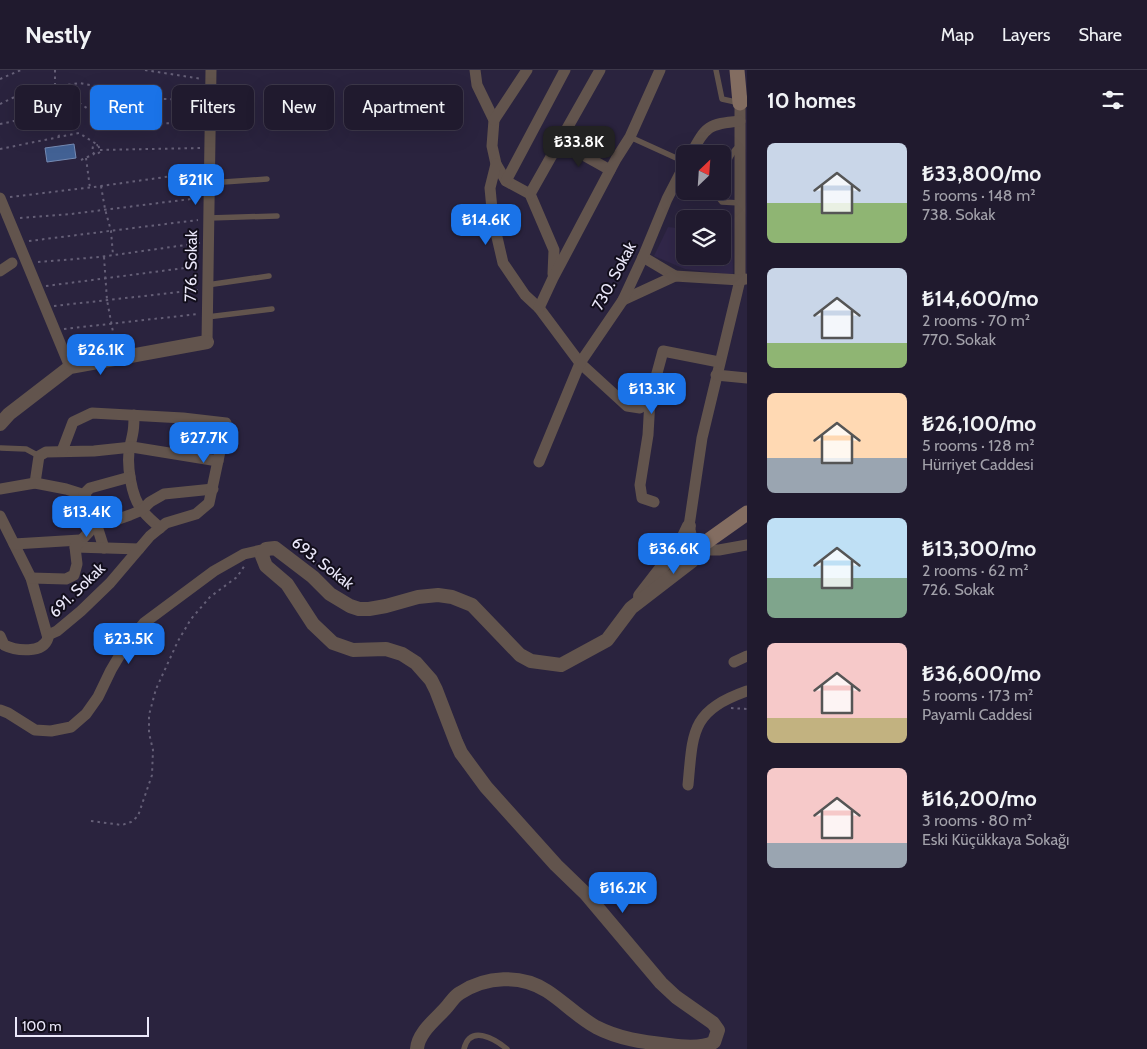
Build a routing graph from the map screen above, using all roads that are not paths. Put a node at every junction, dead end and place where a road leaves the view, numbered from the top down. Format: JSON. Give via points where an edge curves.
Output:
{"nodes":[{"id":1,"x":475,"y":70,"type":"edge"},
{"id":2,"x":527,"y":70,"type":"edge"},
{"id":3,"x":565,"y":70,"type":"edge"},
{"id":4,"x":600,"y":70,"type":"edge"},
{"id":5,"x":660,"y":70,"type":"edge"},
{"id":6,"x":716,"y":70,"type":"edge"},
{"id":7,"x":737,"y":70,"type":"edge"},
{"id":8,"x":211,"y":75,"type":"edge"},
{"id":9,"x":743,"y":102,"type":"edge"},
{"id":10,"x":494,"y":120,"type":"junction"},
{"id":11,"x":740,"y":121,"type":"junction"},
{"id":12,"x":630,"y":137,"type":"junction"},
{"id":13,"x":560,"y":142,"type":"junction"},
{"id":14,"x":695,"y":145,"type":"edge"},
{"id":15,"x":740,"y":145,"type":"junction"},
{"id":16,"x":731,"y":154,"type":"edge"},
{"id":17,"x":676,"y":159,"type":"edge"},
{"id":18,"x":496,"y":164,"type":"junction"},
{"id":19,"x":610,"y":170,"type":"junction"},
{"id":20,"x":267,"y":180,"type":"dead end"},
{"id":21,"x":506,"y":181,"type":"junction"},
{"id":22,"x":676,"y":182,"type":"edge"},
{"id":23,"x":209,"y":183,"type":"junction"},
{"id":24,"x":530,"y":194,"type":"junction"},
{"id":25,"x":0,"y":198,"type":"edge"},
{"id":26,"x":720,"y":200,"type":"edge"},
{"id":27,"x":740,"y":203,"type":"junction"},
{"id":28,"x":277,"y":216,"type":"dead end"},
{"id":29,"x":208,"y":218,"type":"junction"},
{"id":30,"x":643,"y":257,"type":"junction"},
{"id":31,"x":12,"y":263,"type":"dead end"},
{"id":32,"x":0,"y":271,"type":"edge"},
{"id":33,"x":269,"y":276,"type":"dead end"},
{"id":34,"x":675,"y":276,"type":"junction"},
{"id":35,"x":553,"y":278,"type":"junction"},
{"id":36,"x":744,"y":280,"type":"edge"},
{"id":37,"x":207,"y":287,"type":"junction"},
{"id":38,"x":623,"y":300,"type":"junction"},
{"id":39,"x":538,"y":308,"type":"junction"},
{"id":40,"x":272,"y":309,"type":"dead end"},
{"id":41,"x":207,"y":315,"type":"junction"},
{"id":42,"x":206,"y":342,"type":"joint"},
{"id":43,"x":719,"y":362,"type":"junction"},
{"id":44,"x":580,"y":363,"type":"junction"},
{"id":45,"x":70,"y":368,"type":"junction"},
{"id":46,"x":716,"y":375,"type":"junction"},
{"id":47,"x":747,"y":378,"type":"edge"},
{"id":48,"x":650,"y":399,"type":"junction"},
{"id":49,"x":134,"y":415,"type":"junction"},
{"id":50,"x":0,"y":424,"type":"edge"},
{"id":51,"x":129,"y":447,"type":"junction"},
{"id":52,"x":1,"y":448,"type":"edge"},
{"id":53,"x":62,"y":451,"type":"junction"},
{"id":54,"x":39,"y":456,"type":"junction"},
{"id":55,"x":218,"y":461,"type":"junction"},
{"id":56,"x":539,"y":462,"type":"dead end"},
{"id":57,"x":130,"y":477,"type":"junction"},
{"id":58,"x":35,"y":483,"type":"junction"},
{"id":59,"x":0,"y":488,"type":"edge"},
{"id":60,"x":213,"y":489,"type":"junction"},
{"id":61,"x":85,"y":496,"type":"junction"},
{"id":62,"x":654,"y":502,"type":"dead end"},
{"id":63,"x":142,"y":510,"type":"junction"},
{"id":64,"x":747,"y":513,"type":"edge"},
{"id":65,"x":0,"y":516,"type":"edge"},
{"id":66,"x":95,"y":520,"type":"junction"},
{"id":67,"x":689,"y":526,"type":"junction"},
{"id":68,"x":160,"y":528,"type":"junction"},
{"id":69,"x":14,"y":544,"type":"junction"},
{"id":70,"x":78,"y":544,"type":"junction"},
{"id":71,"x":747,"y":545,"type":"edge"},
{"id":72,"x":104,"y":548,"type":"junction"},
{"id":73,"x":139,"y":549,"type":"junction"},
{"id":74,"x":266,"y":549,"type":"junction"},
{"id":75,"x":695,"y":550,"type":"junction"},
{"id":76,"x":31,"y":578,"type":"junction"},
{"id":77,"x":631,"y":608,"type":"junction"},
{"id":78,"x":48,"y":635,"type":"junction"},
{"id":79,"x":1,"y":642,"type":"edge"},
{"id":80,"x":747,"y":656,"type":"edge"},
{"id":81,"x":734,"y":662,"type":"dead end"},
{"id":82,"x":747,"y":691,"type":"edge"},
{"id":83,"x":0,"y":710,"type":"edge"},
{"id":84,"x":688,"y":785,"type":"dead end"},
{"id":85,"x":417,"y":1049,"type":"edge"},
{"id":86,"x":464,"y":1049,"type":"edge"},
{"id":87,"x":507,"y":1049,"type":"edge"}],
"edges":[{"from":1,"to":10,"type":"street","via":[[477,85]]},
{"from":2,"to":10,"type":"street"},
{"from":3,"to":21,"type":"street"},
{"from":4,"to":13,"type":"street"},
{"from":5,"to":12,"type":"street"},
{"from":6,"to":9,"type":"lane","via":[[722,99]]},
{"from":7,"to":9,"type":"main road"},
{"from":8,"to":23,"type":"street","name":"776. Sokak"},
{"from":9,"to":11,"type":"street"},
{"from":10,"to":18,"type":"street","via":[[492,146]]},
{"from":11,"to":14,"type":"street","via":[[708,128]]},
{"from":11,"to":15,"type":"street"},
{"from":12,"to":17,"type":"lane"},
{"from":12,"to":19,"type":"street"},
{"from":13,"to":19,"type":"street"},
{"from":13,"to":24,"type":"street"},
{"from":15,"to":16,"type":"lane"},
{"from":15,"to":27,"type":"street"},
{"from":18,"to":21,"type":"street"},
{"from":18,"to":39,"type":"street","via":[[490,188],[493,220],[503,263]]},
{"from":19,"to":35,"type":"street"},
{"from":20,"to":23,"type":"lane"},
{"from":21,"to":24,"type":"street"},
{"from":22,"to":30,"type":"street","name":"730. Sokak"},
{"from":23,"to":29,"type":"street","name":"776. Sokak"},
{"from":24,"to":35,"type":"street","via":[[554,250]]},
{"from":25,"to":45,"type":"street"},
{"from":26,"to":27,"type":"lane"},
{"from":27,"to":36,"type":"street"},
{"from":28,"to":29,"type":"lane"},
{"from":29,"to":37,"type":"street","name":"776. Sokak"},
{"from":30,"to":34,"type":"street"},
{"from":30,"to":38,"type":"street","name":"730. Sokak"},
{"from":31,"to":32,"type":"street"},
{"from":33,"to":37,"type":"lane"},
{"from":34,"to":36,"type":"street"},
{"from":34,"to":38,"type":"street"},
{"from":35,"to":39,"type":"street"},
{"from":36,"to":43,"type":"street"},
{"from":37,"to":41,"type":"street","name":"776. Sokak"},
{"from":38,"to":44,"type":"street","name":"730. Sokak"},
{"from":39,"to":44,"type":"street"},
{"from":40,"to":41,"type":"lane"},
{"from":41,"to":42,"type":"street","name":"776. Sokak"},
{"from":42,"to":45,"type":"street"},
{"from":43,"to":46,"type":"street"},
{"from":43,"to":48,"type":"street","via":[[663,351]]},
{"from":44,"to":48,"type":"street","via":[[628,406],[640,408]]},
{"from":44,"to":56,"type":"street","name":"730. Sokak"},
{"from":45,"to":50,"type":"street"},
{"from":46,"to":47,"type":"street"},
{"from":46,"to":67,"type":"street","via":[[702,438]]},
{"from":48,"to":62,"type":"street","via":[[640,485],[642,498]]},
{"from":49,"to":51,"type":"street","via":[[134,433]]},
{"from":49,"to":53,"type":"street","via":[[92,413],[73,422]]},
{"from":49,"to":55,"type":"street","via":[[226,423]]},
{"from":51,"to":53,"type":"street"},
{"from":51,"to":55,"type":"street"},
{"from":51,"to":57,"type":"street"},
{"from":52,"to":54,"type":"lane","via":[[26,449]]},
{"from":53,"to":54,"type":"street"},
{"from":54,"to":58,"type":"street"},
{"from":55,"to":60,"type":"street"},
{"from":57,"to":61,"type":"street","via":[[90,488]]},
{"from":57,"to":63,"type":"street"},
{"from":58,"to":59,"type":"street"},
{"from":58,"to":61,"type":"street","via":[[66,488]]},
{"from":60,"to":63,"type":"street","via":[[164,494]]},
{"from":60,"to":68,"type":"street","name":"691. Sokak","via":[[209,503],[196,514]]},
{"from":61,"to":66,"type":"street"},
{"from":63,"to":66,"type":"street","via":[[110,522]]},
{"from":63,"to":68,"type":"street"},
{"from":64,"to":75,"type":"main road"},
{"from":65,"to":69,"type":"street"},
{"from":66,"to":70,"type":"street"},
{"from":66,"to":72,"type":"street"},
{"from":67,"to":75,"type":"street"},
{"from":67,"to":77,"type":"street","via":[[681,543]]},
{"from":68,"to":73,"type":"street","name":"691. Sokak"},
{"from":69,"to":70,"type":"street"},
{"from":69,"to":76,"type":"street"},
{"from":70,"to":72,"type":"street"},
{"from":70,"to":76,"type":"street","via":[[74,575],[66,579]]},
{"from":71,"to":75,"type":"street"},
{"from":72,"to":73,"type":"street"},
{"from":73,"to":78,"type":"street","name":"691. Sokak","via":[[81,611]]},
{"from":74,"to":77,"type":"street","name":"693. Sokak","via":[[275,548],[330,594],[359,609],[418,597],[461,600],[472,605],[520,655],[532,661],[561,665],[607,640]]},
{"from":74,"to":83,"type":"street","name":"693. Sokak","via":[[244,554],[214,571],[144,622],[124,648],[98,697],[86,714],[71,726],[51,731],[35,730]]},
{"from":74,"to":85,"type":"street","via":[[262,556],[266,566],[287,584],[313,624],[333,643],[353,650],[394,651],[424,671],[436,690],[456,742],[486,787],[586,894],[661,983],[718,1030],[714,1042],[704,1046],[682,1047],[627,1039],[585,1020],[538,986],[517,980],[494,980],[459,993],[422,1036]]},
{"from":75,"to":77,"type":"street","via":[[692,561]]},
{"from":76,"to":78,"type":"street"},
{"from":78,"to":79,"type":"street","name":"691. Sokak","via":[[47,643],[41,647],[17,650]]},
{"from":80,"to":81,"type":"street"},
{"from":82,"to":84,"type":"street","via":[[723,700],[702,719],[692,744]]},
{"from":86,"to":87,"type":"lane","via":[[470,1039],[481,1035],[495,1039]]}]}
